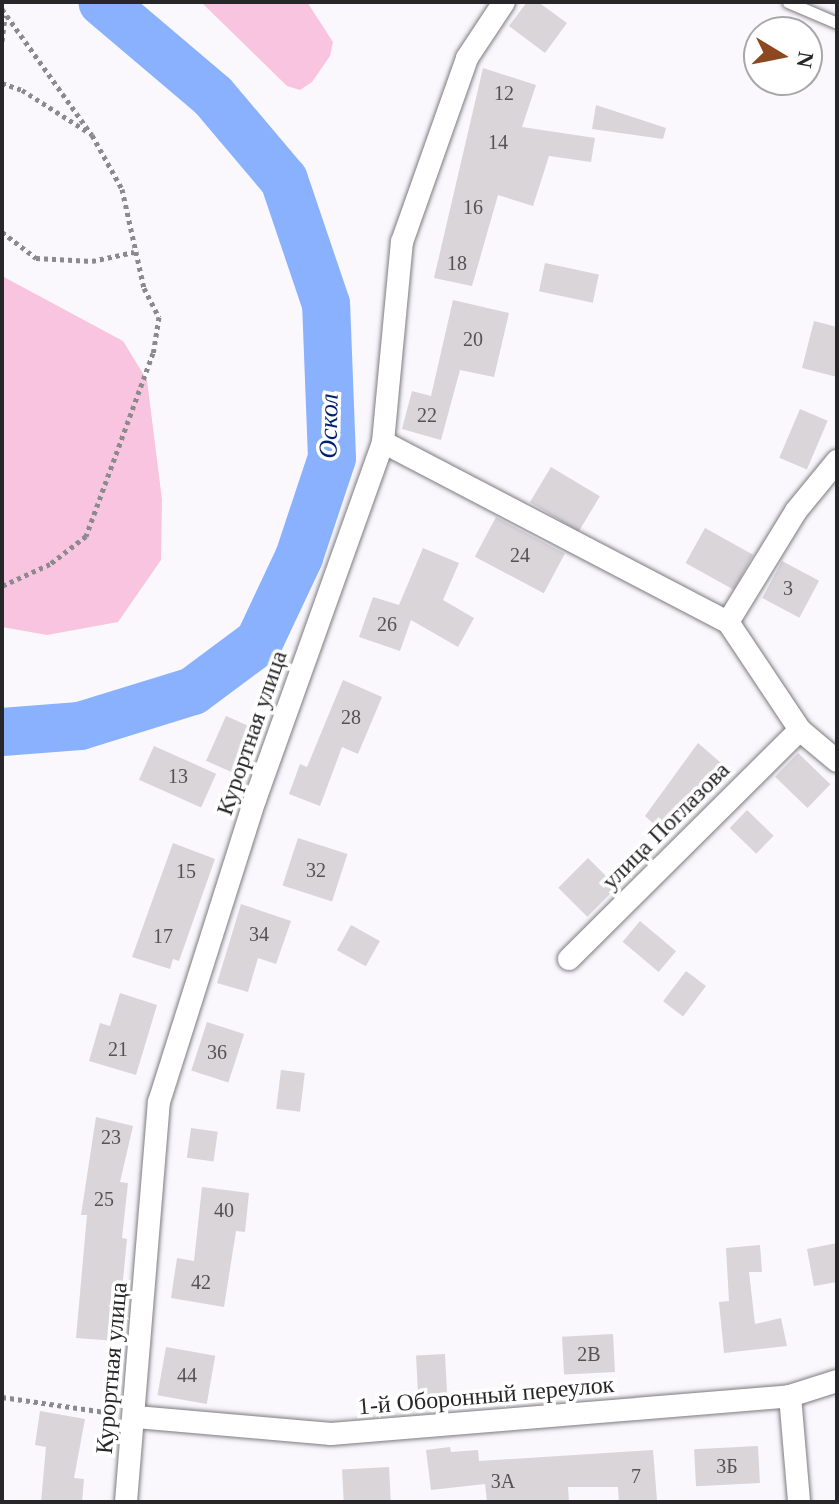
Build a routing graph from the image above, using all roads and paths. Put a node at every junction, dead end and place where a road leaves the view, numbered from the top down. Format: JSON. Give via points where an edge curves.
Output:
{"nodes":[{"id":1,"x":504,"y":2,"type":"edge"},
{"id":2,"x":788,"y":2,"type":"edge"},
{"id":3,"x":4,"y":11,"type":"edge"},
{"id":4,"x":837,"y":23,"type":"edge"},
{"id":5,"x":2,"y":41,"type":"edge"},
{"id":6,"x":2,"y":83,"type":"edge"},
{"id":7,"x":92,"y":135,"type":"junction"},
{"id":8,"x":2,"y":232,"type":"edge"},
{"id":9,"x":134,"y":252,"type":"junction"},
{"id":10,"x":383,"y":442,"type":"junction"},
{"id":11,"x":837,"y":461,"type":"edge"},
{"id":12,"x":2,"y":586,"type":"edge"},
{"id":13,"x":728,"y":622,"type":"junction"},
{"id":14,"x":800,"y":730,"type":"junction"},
{"id":15,"x":837,"y":761,"type":"edge"},
{"id":16,"x":569,"y":959,"type":"dead end"},
{"id":17,"x":837,"y":1381,"type":"edge"},
{"id":18,"x":790,"y":1396,"type":"junction"},
{"id":19,"x":2,"y":1397,"type":"edge"},
{"id":20,"x":136,"y":1417,"type":"junction"},
{"id":21,"x":126,"y":1502,"type":"edge"},
{"id":22,"x":799,"y":1502,"type":"edge"}],
"edges":[{"from":1,"to":10,"type":"street","name":"Курортная улица","via":[[467,58],[402,242]]},
{"from":2,"to":4,"type":"lane"},
{"from":3,"to":5,"type":"path"},
{"from":3,"to":7,"type":"path"},
{"from":6,"to":7,"type":"path"},
{"from":7,"to":9,"type":"path","via":[[122,189]]},
{"from":8,"to":9,"type":"path","via":[[36,258],[92,261]]},
{"from":9,"to":12,"type":"path","via":[[159,317],[153,353],[105,492],[86,536],[50,564]]},
{"from":10,"to":13,"type":"street"},
{"from":10,"to":20,"type":"street","name":"Курортная улица","via":[[255,800],[159,1102]]},
{"from":11,"to":13,"type":"street","via":[[796,511]]},
{"from":13,"to":14,"type":"street"},
{"from":14,"to":15,"type":"street"},
{"from":14,"to":16,"type":"street","name":"улица Поглазова"},
{"from":17,"to":18,"type":"street","name":"1-й Оборонный переулок"},
{"from":18,"to":20,"type":"street","name":"1-й Оборонный переулок","via":[[331,1434]]},
{"from":18,"to":22,"type":"street"},
{"from":19,"to":20,"type":"path"},
{"from":20,"to":21,"type":"street","name":"Курортная улица"}]}
